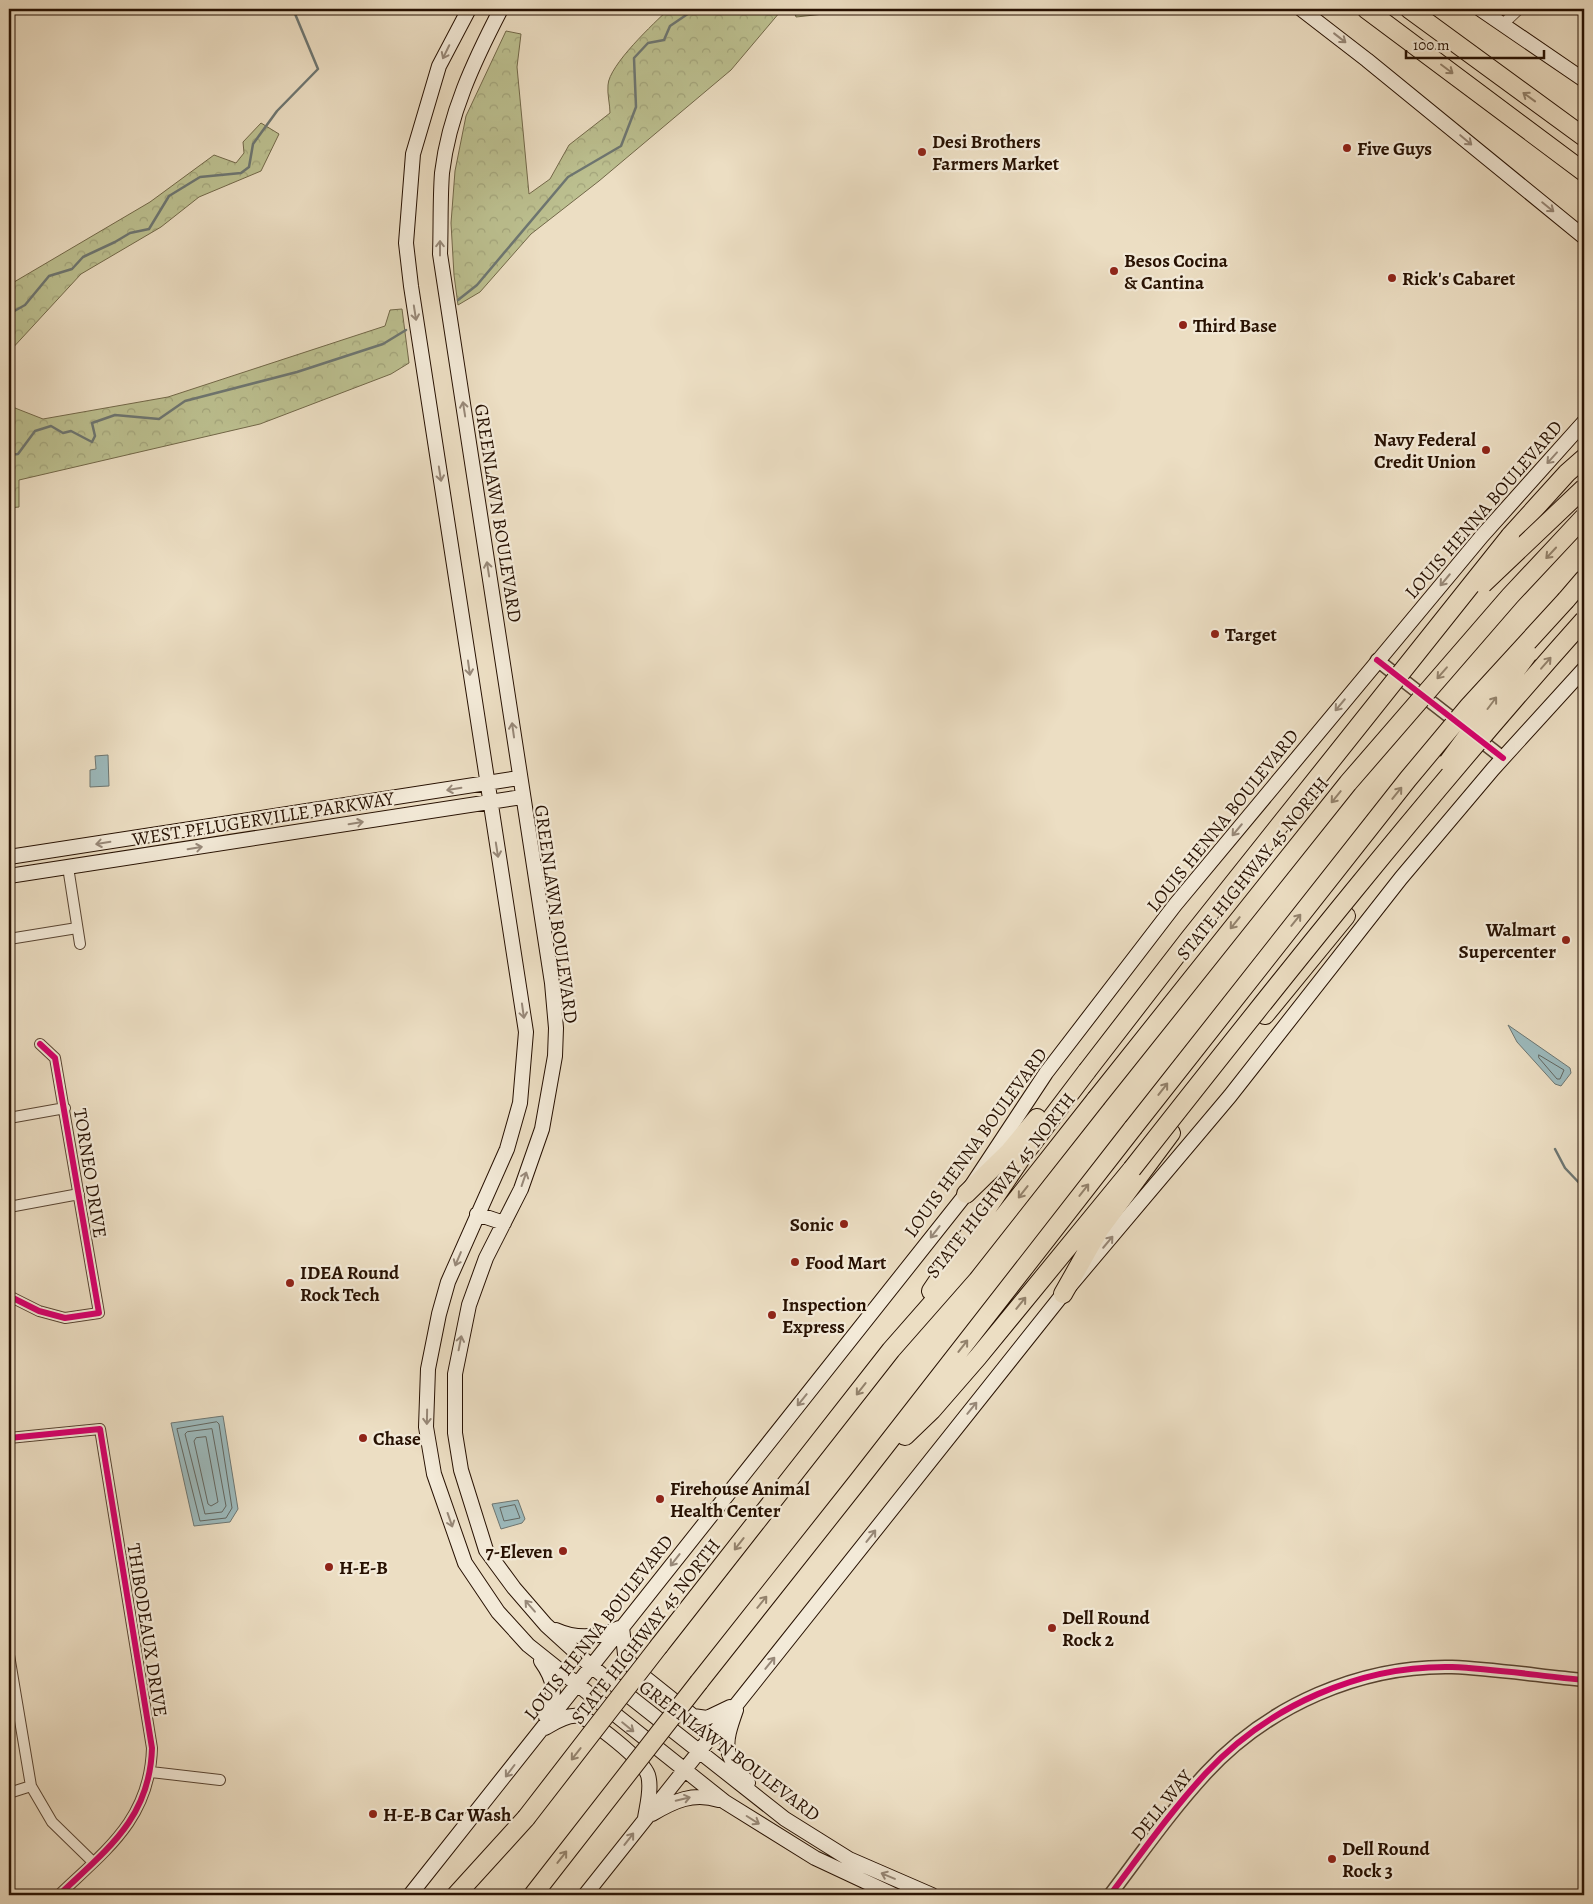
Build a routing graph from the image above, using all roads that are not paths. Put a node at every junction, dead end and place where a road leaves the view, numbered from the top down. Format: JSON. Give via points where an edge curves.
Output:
{"nodes":[{"id":1,"x":469,"y":9,"type":"edge"},
{"id":2,"x":501,"y":9,"type":"edge"},
{"id":3,"x":1301,"y":9,"type":"edge"},
{"id":4,"x":1366,"y":9,"type":"edge"},
{"id":5,"x":1409,"y":9,"type":"edge"},
{"id":6,"x":1480,"y":9,"type":"edge"},
{"id":7,"x":1519,"y":9,"type":"edge"},
{"id":8,"x":1502,"y":25,"type":"junction"},
{"id":9,"x":1584,"y":80,"type":"edge"},
{"id":10,"x":1584,"y":137,"type":"edge"},
{"id":11,"x":1584,"y":172,"type":"edge"},
{"id":12,"x":1584,"y":237,"type":"edge"},
{"id":13,"x":1584,"y":422,"type":"edge"},
{"id":14,"x":1584,"y":458,"type":"edge"},
{"id":15,"x":1584,"y":488,"type":"edge"},
{"id":16,"x":1584,"y":517,"type":"edge"},
{"id":17,"x":1584,"y":579,"type":"edge"},
{"id":18,"x":1566,"y":600,"type":"junction"},
{"id":19,"x":1584,"y":620,"type":"edge"},
{"id":20,"x":1377,"y":660,"type":"junction"},
{"id":21,"x":1584,"y":669,"type":"edge"},
{"id":22,"x":1503,"y":758,"type":"junction"},
{"id":23,"x":519,"y":778,"type":"junction"},
{"id":24,"x":486,"y":784,"type":"junction"},
{"id":25,"x":522,"y":797,"type":"junction"},
{"id":26,"x":489,"y":802,"type":"junction"},
{"id":27,"x":166,"y":833,"type":"junction"},
{"id":28,"x":168,"y":852,"type":"junction"},
{"id":29,"x":9,"y":857,"type":"edge"},
{"id":30,"x":68,"y":867,"type":"junction"},
{"id":31,"x":9,"y":876,"type":"edge"},
{"id":32,"x":77,"y":928,"type":"junction"},
{"id":33,"x":9,"y":939,"type":"edge"},
{"id":34,"x":80,"y":944,"type":"dead end"},
{"id":35,"x":40,"y":1044,"type":"dead end"},
{"id":36,"x":65,"y":1108,"type":"junction"},
{"id":37,"x":9,"y":1118,"type":"edge"},
{"id":38,"x":79,"y":1194,"type":"junction"},
{"id":39,"x":966,"y":1194,"type":"junction"},
{"id":40,"x":9,"y":1207,"type":"edge"},
{"id":41,"x":477,"y":1214,"type":"junction"},
{"id":42,"x":504,"y":1223,"type":"junction"},
{"id":43,"x":1063,"y":1294,"type":"junction"},
{"id":44,"x":9,"y":1296,"type":"edge"},
{"id":45,"x":891,"y":1350,"type":"junction"},
{"id":46,"x":9,"y":1438,"type":"edge"},
{"id":47,"x":858,"y":1481,"type":"junction"},
{"id":48,"x":546,"y":1625,"type":"junction"},
{"id":49,"x":622,"y":1627,"type":"junction"},
{"id":50,"x":528,"y":1645,"type":"junction"},
{"id":51,"x":9,"y":1655,"type":"edge"},
{"id":52,"x":591,"y":1666,"type":"junction"},
{"id":53,"x":1584,"y":1680,"type":"edge"},
{"id":54,"x":576,"y":1685,"type":"junction"},
{"id":55,"x":739,"y":1701,"type":"junction"},
{"id":56,"x":539,"y":1732,"type":"junction"},
{"id":57,"x":698,"y":1751,"type":"junction"},
{"id":58,"x":682,"y":1771,"type":"junction"},
{"id":59,"x":151,"y":1772,"type":"junction"},
{"id":60,"x":220,"y":1780,"type":"dead end"},
{"id":61,"x":31,"y":1786,"type":"junction"},
{"id":62,"x":9,"y":1794,"type":"edge"},
{"id":63,"x":759,"y":1797,"type":"junction"},
{"id":64,"x":725,"y":1802,"type":"junction"},
{"id":65,"x":526,"y":1818,"type":"junction"},
{"id":66,"x":645,"y":1818,"type":"junction"},
{"id":67,"x":815,"y":1858,"type":"junction"},
{"id":68,"x":849,"y":1858,"type":"junction"},
{"id":69,"x":93,"y":1862,"type":"junction"},
{"id":70,"x":59,"y":1895,"type":"edge"},
{"id":71,"x":410,"y":1895,"type":"edge"},
{"id":72,"x":456,"y":1895,"type":"edge"},
{"id":73,"x":468,"y":1895,"type":"edge"},
{"id":74,"x":532,"y":1895,"type":"edge"},
{"id":75,"x":585,"y":1895,"type":"edge"},
{"id":76,"x":894,"y":1895,"type":"edge"},
{"id":77,"x":932,"y":1895,"type":"edge"},
{"id":78,"x":1110,"y":1895,"type":"edge"}],
"edges":[{"from":1,"to":24,"type":"main road","name":"GREENLAWN BOULEVARD","one_way":true,"via":[[439,66],[413,154],[406,243]]},
{"from":23,"to":2,"type":"main road","name":"GREENLAWN BOULEVARD","one_way":true,"via":[[440,254],[442,173],[451,129],[472,65]]},
{"from":3,"to":12,"type":"main road","one_way":true},
{"from":4,"to":11,"type":"highway","one_way":true},
{"from":10,"to":5,"type":"highway","one_way":true},
{"from":6,"to":8,"type":"main road"},
{"from":7,"to":8,"type":"street"},
{"from":8,"to":9,"type":"main road"},
{"from":13,"to":20,"type":"main road","name":"LOUIS HENNA BOULEVARD","one_way":true},
{"from":14,"to":45,"type":"highway","bridge":true,"via":[[1560,480],[1491,559],[1189,939],[1022,1157]]},
{"from":15,"to":39,"type":"highway","bridge":true,"via":[[1459,608],[1256,847],[1009,1152]]},
{"from":16,"to":45,"type":"highway","name":"STATE HIGHWAY 45 NORTH","one_way":true,"bridge":true,"via":[[1504,603],[1348,783],[963,1268]]},
{"from":17,"to":18,"type":"highway"},
{"from":43,"to":18,"type":"highway","one_way":true,"bridge":true,"via":[[1099,1230],[1218,1071],[1346,916],[1416,806]]},
{"from":47,"to":18,"type":"highway","one_way":true,"bridge":true,"via":[[1408,779],[1469,706]]},
{"from":47,"to":19,"type":"highway","one_way":true,"bridge":true,"via":[[932,1410],[1132,1169],[1401,834]]},
{"from":20,"to":22,"type":"street"},
{"from":20,"to":39,"type":"main road","name":"LOUIS HENNA BOULEVARD","one_way":true,"via":[[1175,905],[1046,1073]]},
{"from":21,"to":22,"type":"main road"},
{"from":43,"to":22,"type":"main road","one_way":true,"via":[[1230,1096],[1401,878]]},
{"from":23,"to":24,"type":"main road","name":"WEST PFLUGERVILLE PARKWAY"},
{"from":23,"to":25,"type":"main road","name":"GREENLAWN BOULEVARD"},
{"from":24,"to":26,"type":"main road","name":"GREENLAWN BOULEVARD"},
{"from":24,"to":27,"type":"main road","name":"WEST PFLUGERVILLE PARKWAY","one_way":true},
{"from":25,"to":26,"type":"main road","name":"WEST PFLUGERVILLE PARKWAY"},
{"from":42,"to":25,"type":"main road","name":"GREENLAWN BOULEVARD","one_way":true,"via":[[521,1189],[542,1129],[556,1028],[552,983]]},
{"from":28,"to":26,"type":"main road","name":"WEST PFLUGERVILLE PARKWAY","one_way":true},
{"from":26,"to":41,"type":"main road","name":"GREENLAWN BOULEVARD","one_way":true,"via":[[526,1032],[520,1104],[507,1149]]},
{"from":27,"to":28,"type":"main road"},
{"from":27,"to":29,"type":"main road","name":"WEST PFLUGERVILLE PARKWAY","one_way":true},
{"from":28,"to":30,"type":"main road","name":"WEST PFLUGERVILLE PARKWAY"},
{"from":30,"to":31,"type":"main road","name":"WEST PFLUGERVILLE PARKWAY"},
{"from":30,"to":32,"type":"street"},
{"from":32,"to":33,"type":"street"},
{"from":32,"to":34,"type":"street"},
{"from":35,"to":36,"type":"street","name":"TORNEO DRIVE","via":[[55,1058]]},
{"from":36,"to":37,"type":"street"},
{"from":36,"to":38,"type":"street","name":"TORNEO DRIVE"},
{"from":38,"to":40,"type":"street"},
{"from":38,"to":44,"type":"street","name":"TORNEO DRIVE","via":[[99,1313],[65,1318],[39,1311]]},
{"from":39,"to":49,"type":"main road","name":"LOUIS HENNA BOULEVARD","one_way":true},
{"from":41,"to":42,"type":"main road"},
{"from":41,"to":50,"type":"main road","name":"GREENLAWN BOULEVARD","one_way":true,"via":[[448,1282],[439,1314],[428,1369],[426,1427],[434,1474],[465,1563],[498,1612]]},
{"from":48,"to":42,"type":"main road","name":"GREENLAWN BOULEVARD","one_way":true,"via":[[486,1550],[461,1470],[455,1433],[455,1374],[466,1315],[486,1258]]},
{"from":55,"to":43,"type":"main road","one_way":true},
{"from":45,"to":65,"type":"highway","name":"STATE HIGHWAY 45 NORTH","one_way":true,"bridge":true},
{"from":46,"to":59,"type":"street","name":"THIBODEAUX DRIVE","via":[[100,1429],[149,1728]]},
{"from":74,"to":47,"type":"highway","one_way":true,"bridge":true},
{"from":48,"to":49,"type":"main road","via":[[571,1636],[588,1637],[604,1635]]},
{"from":48,"to":52,"type":"main road","name":"GREENLAWN BOULEVARD"},
{"from":49,"to":52,"type":"main road","name":"LOUIS HENNA BOULEVARD"},
{"from":49,"to":55,"type":"main road","via":[[625,1654],[633,1668],[693,1716],[707,1718]]},
{"from":50,"to":54,"type":"main road","name":"GREENLAWN BOULEVARD"},
{"from":50,"to":56,"type":"main road","via":[[550,1674],[554,1690]]},
{"from":51,"to":61,"type":"street"},
{"from":52,"to":54,"type":"main road","name":"LOUIS HENNA BOULEVARD"},
{"from":52,"to":57,"type":"main road","name":"GREENLAWN BOULEVARD"},
{"from":53,"to":78,"type":"street","name":"DELL WAY","via":[[1451,1667],[1391,1672],[1329,1688],[1257,1728],[1228,1752],[1190,1791]]},
{"from":54,"to":56,"type":"main road","name":"LOUIS HENNA BOULEVARD"},
{"from":54,"to":58,"type":"main road","name":"GREENLAWN BOULEVARD","one_way":true},
{"from":55,"to":57,"type":"main road"},
{"from":55,"to":63,"type":"main road","via":[[726,1748],[732,1764]]},
{"from":56,"to":66,"type":"main road","via":[[560,1720],[577,1716],[593,1723],[642,1764],[648,1776]]},
{"from":56,"to":71,"type":"main road","name":"LOUIS HENNA BOULEVARD","one_way":true},
{"from":57,"to":58,"type":"main road"},
{"from":57,"to":63,"type":"main road","name":"GREENLAWN BOULEVARD"},
{"from":58,"to":64,"type":"main road","name":"GREENLAWN BOULEVARD"},
{"from":58,"to":66,"type":"main road"},
{"from":59,"to":60,"type":"street"},
{"from":59,"to":69,"type":"street","name":"THIBODEAUX DRIVE","via":[[144,1796],[129,1825]]},
{"from":61,"to":62,"type":"street"},
{"from":61,"to":69,"type":"street","via":[[52,1822]]},
{"from":63,"to":68,"type":"main road","name":"GREENLAWN BOULEVARD","via":[[804,1832]]},
{"from":66,"to":64,"type":"main road","one_way":true,"via":[[687,1797]]},
{"from":64,"to":67,"type":"main road","name":"GREENLAWN BOULEVARD","one_way":true},
{"from":65,"to":72,"type":"highway"},
{"from":65,"to":73,"type":"highway","name":"STATE HIGHWAY 45 NORTH"},
{"from":75,"to":66,"type":"main road","one_way":true},
{"from":67,"to":68,"type":"main road","via":[[839,1864]]},
{"from":67,"to":76,"type":"main road","name":"GREENLAWN BOULEVARD"},
{"from":77,"to":68,"type":"main road","name":"GREENLAWN BOULEVARD","one_way":true},
{"from":69,"to":70,"type":"street","name":"THIBODEAUX DRIVE"}]}
